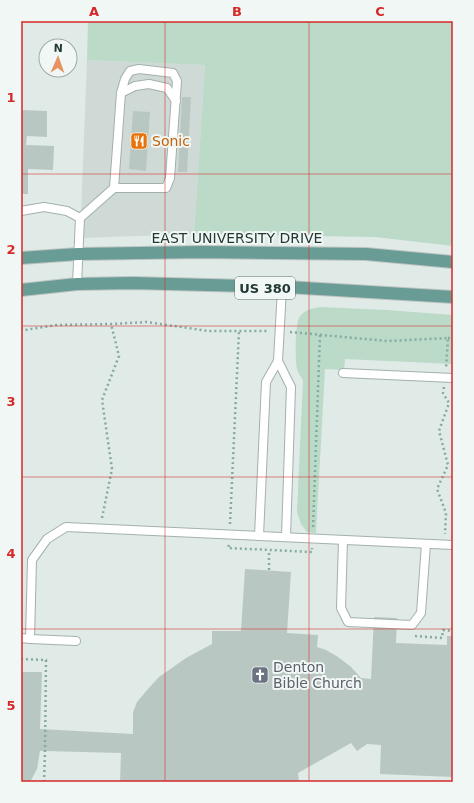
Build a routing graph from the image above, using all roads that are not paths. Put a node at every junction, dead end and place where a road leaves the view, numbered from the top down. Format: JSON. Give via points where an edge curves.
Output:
{"nodes":[{"id":1,"x":121,"y":93,"type":"junction"},
{"id":2,"x":176,"y":101,"type":"junction"},
{"id":3,"x":114,"y":188,"type":"junction"},
{"id":4,"x":21,"y":211,"type":"edge"},
{"id":5,"x":80,"y":218,"type":"junction"},
{"id":6,"x":78,"y":254,"type":"junction"},
{"id":7,"x":21,"y":258,"type":"edge"},
{"id":8,"x":453,"y":262,"type":"edge"},
{"id":9,"x":77,"y":284,"type":"junction"},
{"id":10,"x":282,"y":288,"type":"junction"},
{"id":11,"x":21,"y":290,"type":"edge"},
{"id":12,"x":453,"y":297,"type":"edge"},
{"id":13,"x":278,"y":361,"type":"junction"},
{"id":14,"x":343,"y":373,"type":"dead end"},
{"id":15,"x":450,"y":378,"type":"edge"},
{"id":16,"x":259,"y":536,"type":"junction"},
{"id":17,"x":286,"y":537,"type":"junction"},
{"id":18,"x":343,"y":540,"type":"junction"},
{"id":19,"x":426,"y":544,"type":"junction"},
{"id":20,"x":453,"y":546,"type":"edge"},
{"id":21,"x":21,"y":638,"type":"edge"},
{"id":22,"x":30,"y":639,"type":"junction"},
{"id":23,"x":76,"y":641,"type":"dead end"}],
"edges":[{"from":1,"to":2,"type":"lane","via":[[135,86],[149,84],[167,88]]},
{"from":1,"to":2,"type":"lane","via":[[130,71],[139,69],[173,73],[177,81]]},
{"from":1,"to":3,"type":"lane"},
{"from":2,"to":3,"type":"lane","via":[[170,178],[166,188]]},
{"from":3,"to":5,"type":"lane"},
{"from":4,"to":5,"type":"lane","via":[[44,206],[67,211]]},
{"from":5,"to":6,"type":"lane"},
{"from":6,"to":7,"type":"main road","name":"EAST UNIVERSITY DRIVE"},
{"from":6,"to":8,"type":"main road","name":"EAST UNIVERSITY DRIVE","via":[[366,254]]},
{"from":6,"to":9,"type":"lane"},
{"from":9,"to":10,"type":"main road","number":"US 380","via":[[132,283]]},
{"from":9,"to":11,"type":"main road","number":"US 380"},
{"from":10,"to":12,"type":"main road","number":"US 380"},
{"from":10,"to":13,"type":"lane"},
{"from":13,"to":16,"type":"lane","via":[[266,382]]},
{"from":13,"to":17,"type":"lane","via":[[291,387]]},
{"from":14,"to":15,"type":"lane"},
{"from":16,"to":17,"type":"lane"},
{"from":16,"to":22,"type":"lane","via":[[66,527],[47,539],[32,560]]},
{"from":17,"to":18,"type":"lane"},
{"from":18,"to":19,"type":"lane"},
{"from":18,"to":19,"type":"lane","via":[[341,608],[348,622],[412,625],[421,613]]},
{"from":19,"to":20,"type":"lane"},
{"from":21,"to":22,"type":"lane"},
{"from":22,"to":23,"type":"lane"}]}
